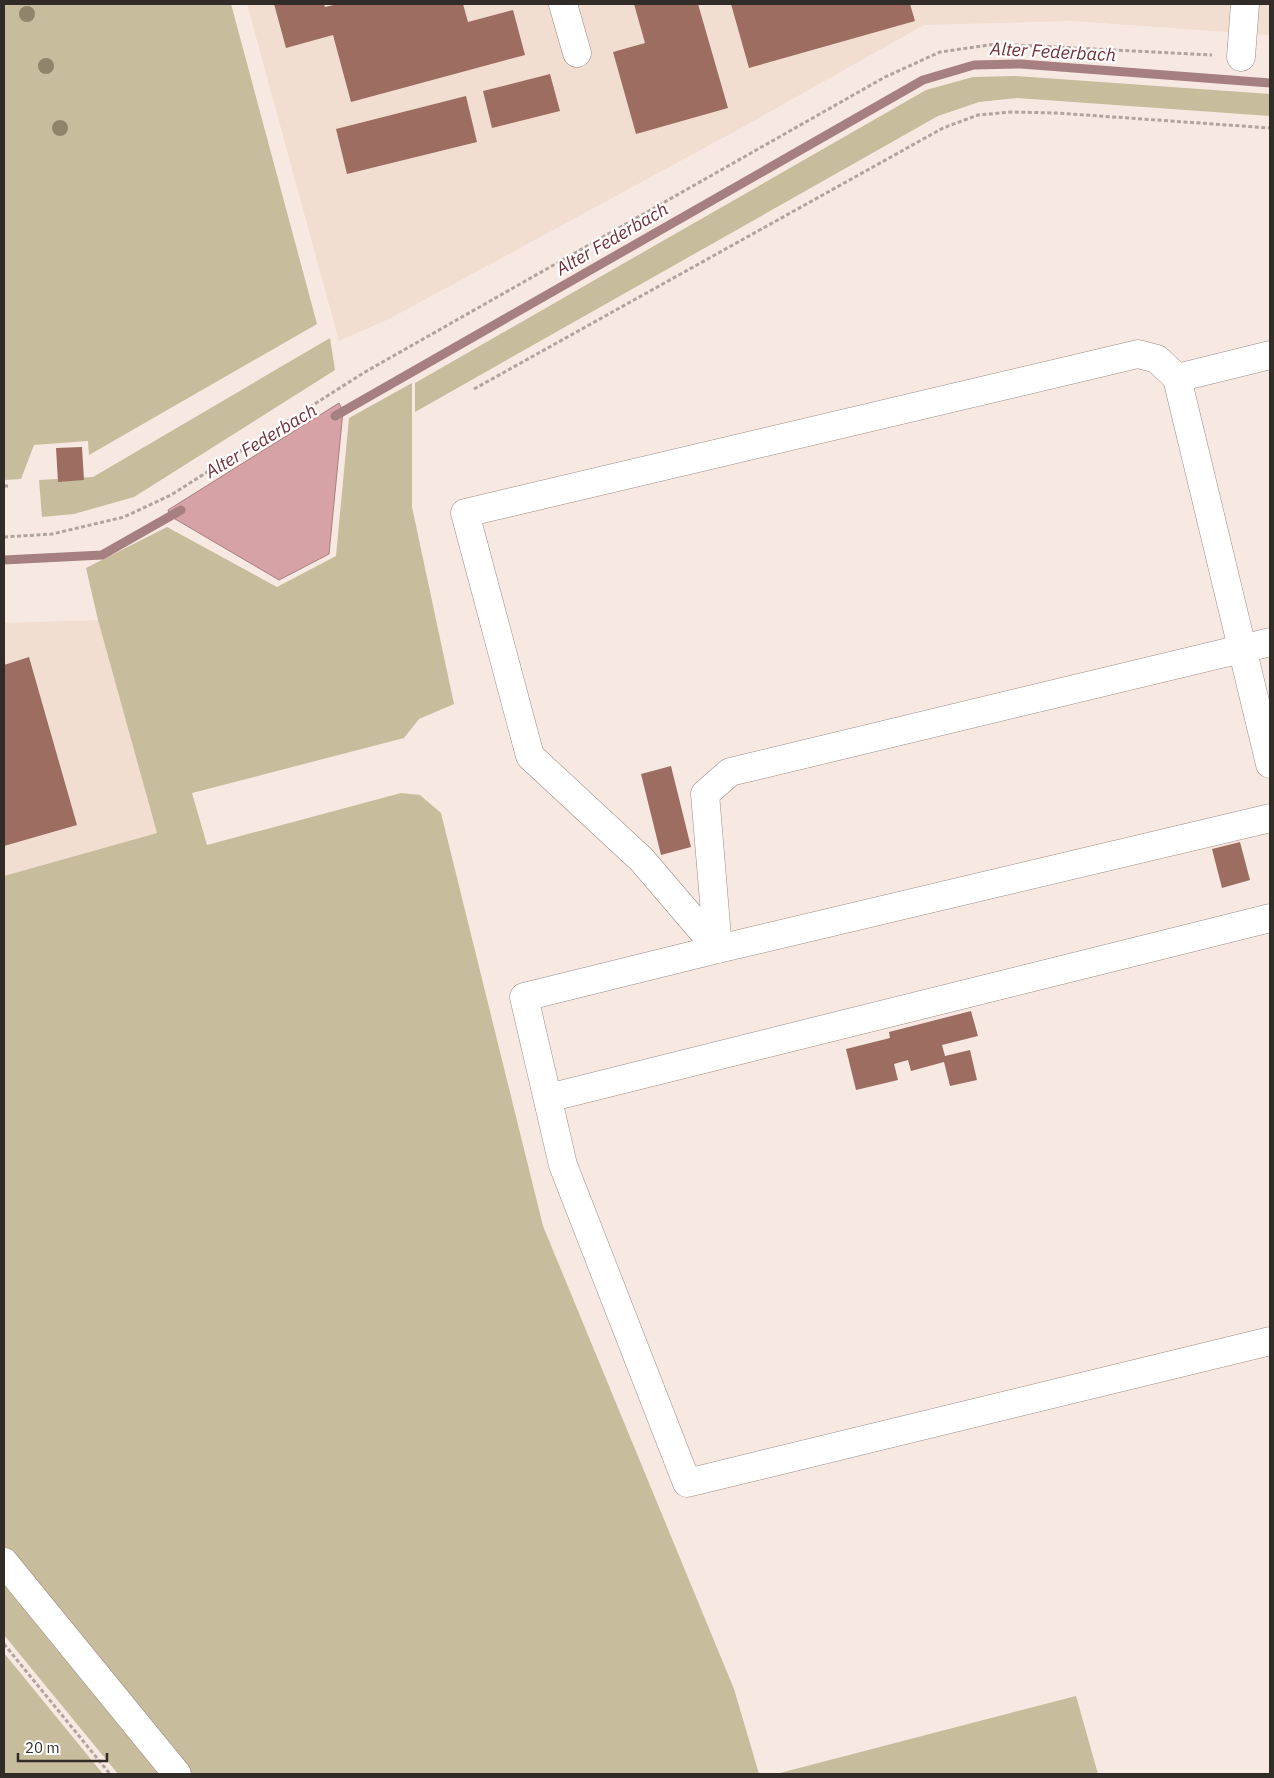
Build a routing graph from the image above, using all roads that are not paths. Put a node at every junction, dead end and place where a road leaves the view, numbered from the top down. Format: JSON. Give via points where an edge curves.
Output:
{"nodes":[{"id":1,"x":563,"y":4,"type":"edge"},
{"id":2,"x":1245,"y":4,"type":"edge"},
{"id":3,"x":577,"y":53,"type":"dead end"},
{"id":4,"x":1241,"y":56,"type":"road end"},
{"id":5,"x":1270,"y":355,"type":"edge"},
{"id":6,"x":1177,"y":378,"type":"junction"},
{"id":7,"x":1270,"y":642,"type":"edge"},
{"id":8,"x":1243,"y":649,"type":"junction"},
{"id":9,"x":1270,"y":764,"type":"edge"},
{"id":10,"x":1270,"y":818,"type":"edge"},
{"id":11,"x":1270,"y":918,"type":"edge"},
{"id":12,"x":718,"y":949,"type":"junction"},
{"id":13,"x":548,"y":1098,"type":"junction"},
{"id":14,"x":1270,"y":1341,"type":"edge"},
{"id":15,"x":4,"y":1562,"type":"edge"},
{"id":16,"x":177,"y":1774,"type":"edge"}],
"edges":[{"from":1,"to":3,"type":"lane"},
{"from":2,"to":4,"type":"lane"},
{"from":5,"to":6,"type":"lane"},
{"from":6,"to":8,"type":"lane"},
{"from":6,"to":12,"type":"lane","via":[[1157,359],[1138,354],[465,513],[530,756],[642,860]]},
{"from":7,"to":8,"type":"lane"},
{"from":8,"to":9,"type":"lane"},
{"from":8,"to":12,"type":"lane","via":[[730,772],[705,794]]},
{"from":10,"to":12,"type":"lane"},
{"from":11,"to":13,"type":"lane"},
{"from":12,"to":13,"type":"lane","via":[[524,997]]},
{"from":13,"to":14,"type":"lane","via":[[563,1165],[687,1483]]},
{"from":15,"to":16,"type":"lane"}]}
